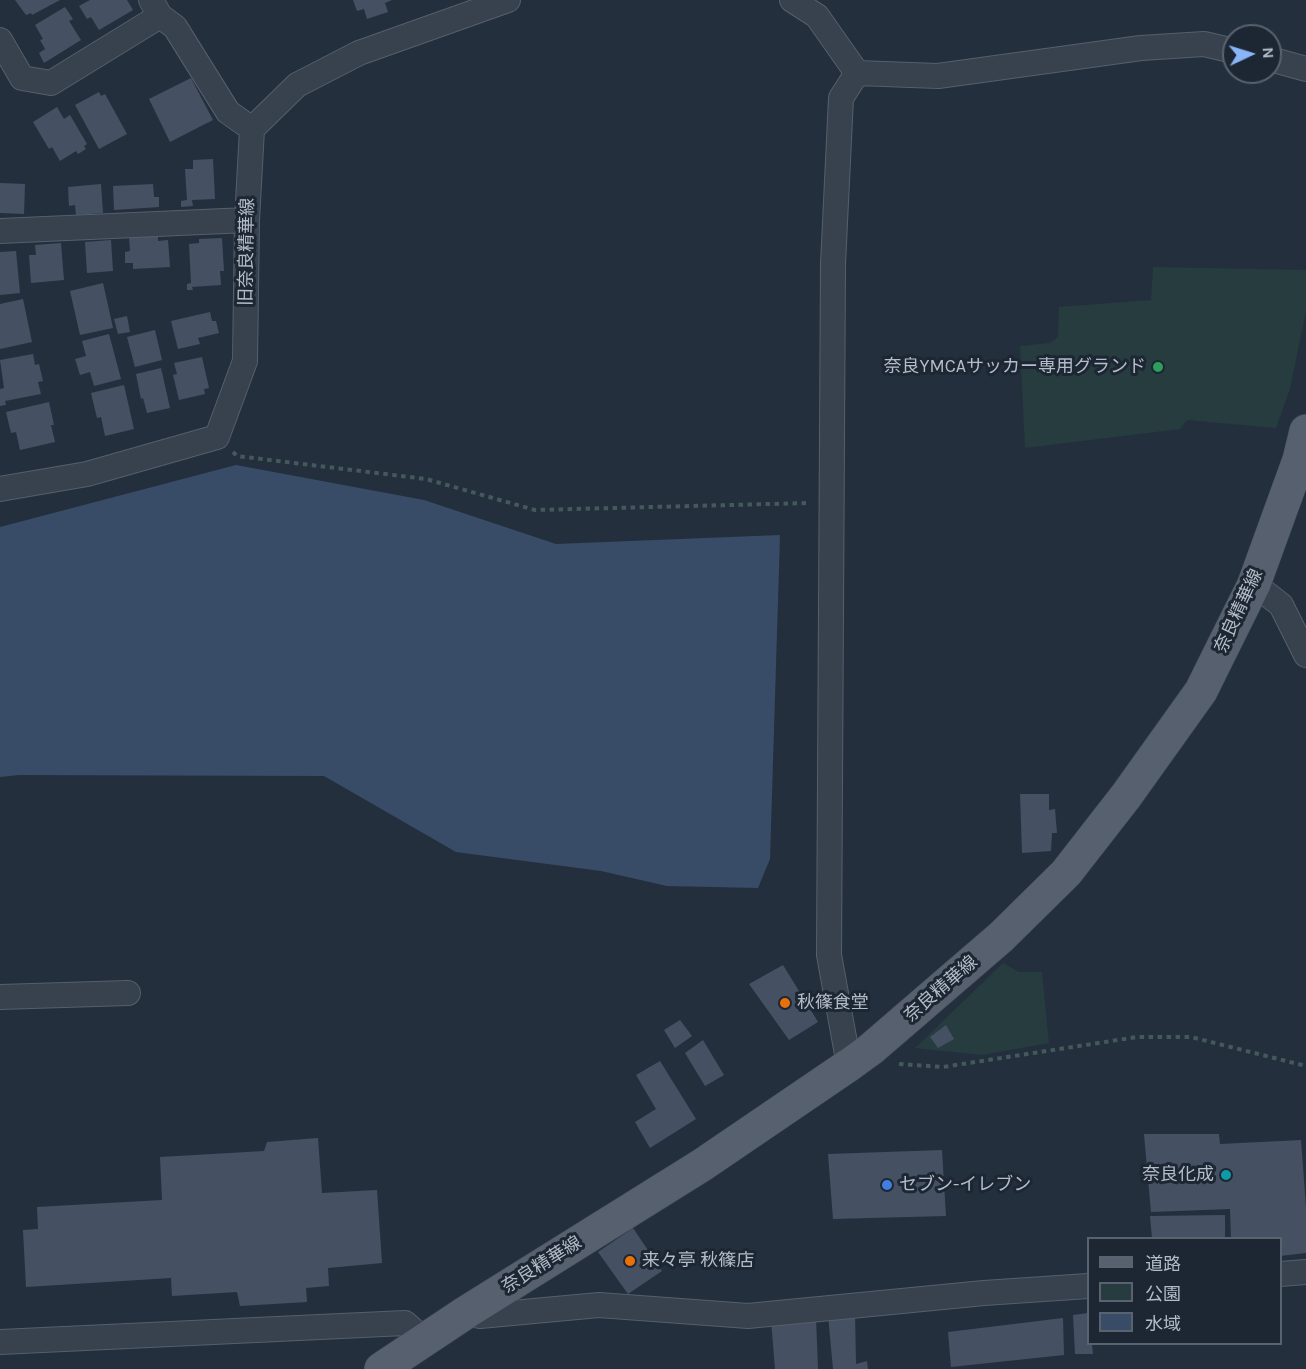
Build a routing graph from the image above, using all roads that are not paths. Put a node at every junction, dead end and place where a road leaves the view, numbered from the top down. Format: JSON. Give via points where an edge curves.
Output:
{"nodes":[{"id":1,"x":508,"y":0,"type":"edge"},
{"id":2,"x":792,"y":0,"type":"edge"},
{"id":3,"x":156,"y":8,"type":"edge"},
{"id":4,"x":0,"y":40,"type":"edge"},
{"id":5,"x":1222,"y":48,"type":"edge"},
{"id":6,"x":1282,"y":63,"type":"edge"},
{"id":7,"x":1306,"y":69,"type":"edge"},
{"id":8,"x":857,"y":73,"type":"junction"},
{"id":9,"x":252,"y":129,"type":"junction"},
{"id":10,"x":247,"y":220,"type":"junction"},
{"id":11,"x":0,"y":231,"type":"edge"},
{"id":12,"x":1306,"y":431,"type":"edge"},
{"id":13,"x":0,"y":489,"type":"edge"},
{"id":14,"x":1254,"y":584,"type":"junction"},
{"id":15,"x":1306,"y":656,"type":"edge"},
{"id":16,"x":128,"y":993,"type":"dead end"},
{"id":17,"x":0,"y":997,"type":"edge"},
{"id":18,"x":849,"y":1065,"type":"junction"},
{"id":19,"x":1306,"y":1272,"type":"edge"},
{"id":20,"x":1282,"y":1274,"type":"edge"},
{"id":21,"x":1087,"y":1286,"type":"edge"},
{"id":22,"x":465,"y":1313,"type":"junction"},
{"id":23,"x":425,"y":1341,"type":"junction"},
{"id":24,"x":0,"y":1342,"type":"edge"},
{"id":25,"x":381,"y":1369,"type":"edge"}],
"edges":[{"from":1,"to":9,"type":"street","via":[[358,53],[297,86]]},
{"from":2,"to":8,"type":"street","via":[[817,16]]},
{"from":3,"to":4,"type":"street","via":[[51,83],[22,78]]},
{"from":3,"to":9,"type":"street","via":[[176,27],[228,112]]},
{"from":5,"to":8,"type":"street","via":[[1204,44],[1141,48],[938,76]]},
{"from":6,"to":7,"type":"street"},
{"from":8,"to":18,"type":"street","via":[[841,98],[833,264],[829,955]]},
{"from":9,"to":10,"type":"street","name":"旧奈良精華線"},
{"from":10,"to":11,"type":"street"},
{"from":10,"to":13,"type":"street","name":"旧奈良精華線","via":[[245,361],[218,437],[87,474]]},
{"from":12,"to":14,"type":"main road","name":"奈良精華線"},
{"from":14,"to":15,"type":"street","via":[[1281,604]]},
{"from":14,"to":18,"type":"main road","name":"奈良精華線","via":[[1201,691],[1066,873],[1001,937]]},
{"from":16,"to":17,"type":"street"},
{"from":18,"to":22,"type":"main road","name":"奈良精華線","via":[[702,1165]]},
{"from":19,"to":20,"type":"street"},
{"from":21,"to":22,"type":"street","via":[[748,1316],[599,1305],[480,1316]]},
{"from":22,"to":23,"type":"main road","name":"奈良精華線"},
{"from":23,"to":24,"type":"street","via":[[405,1323]]},
{"from":23,"to":25,"type":"main road","name":"奈良精華線"}]}
